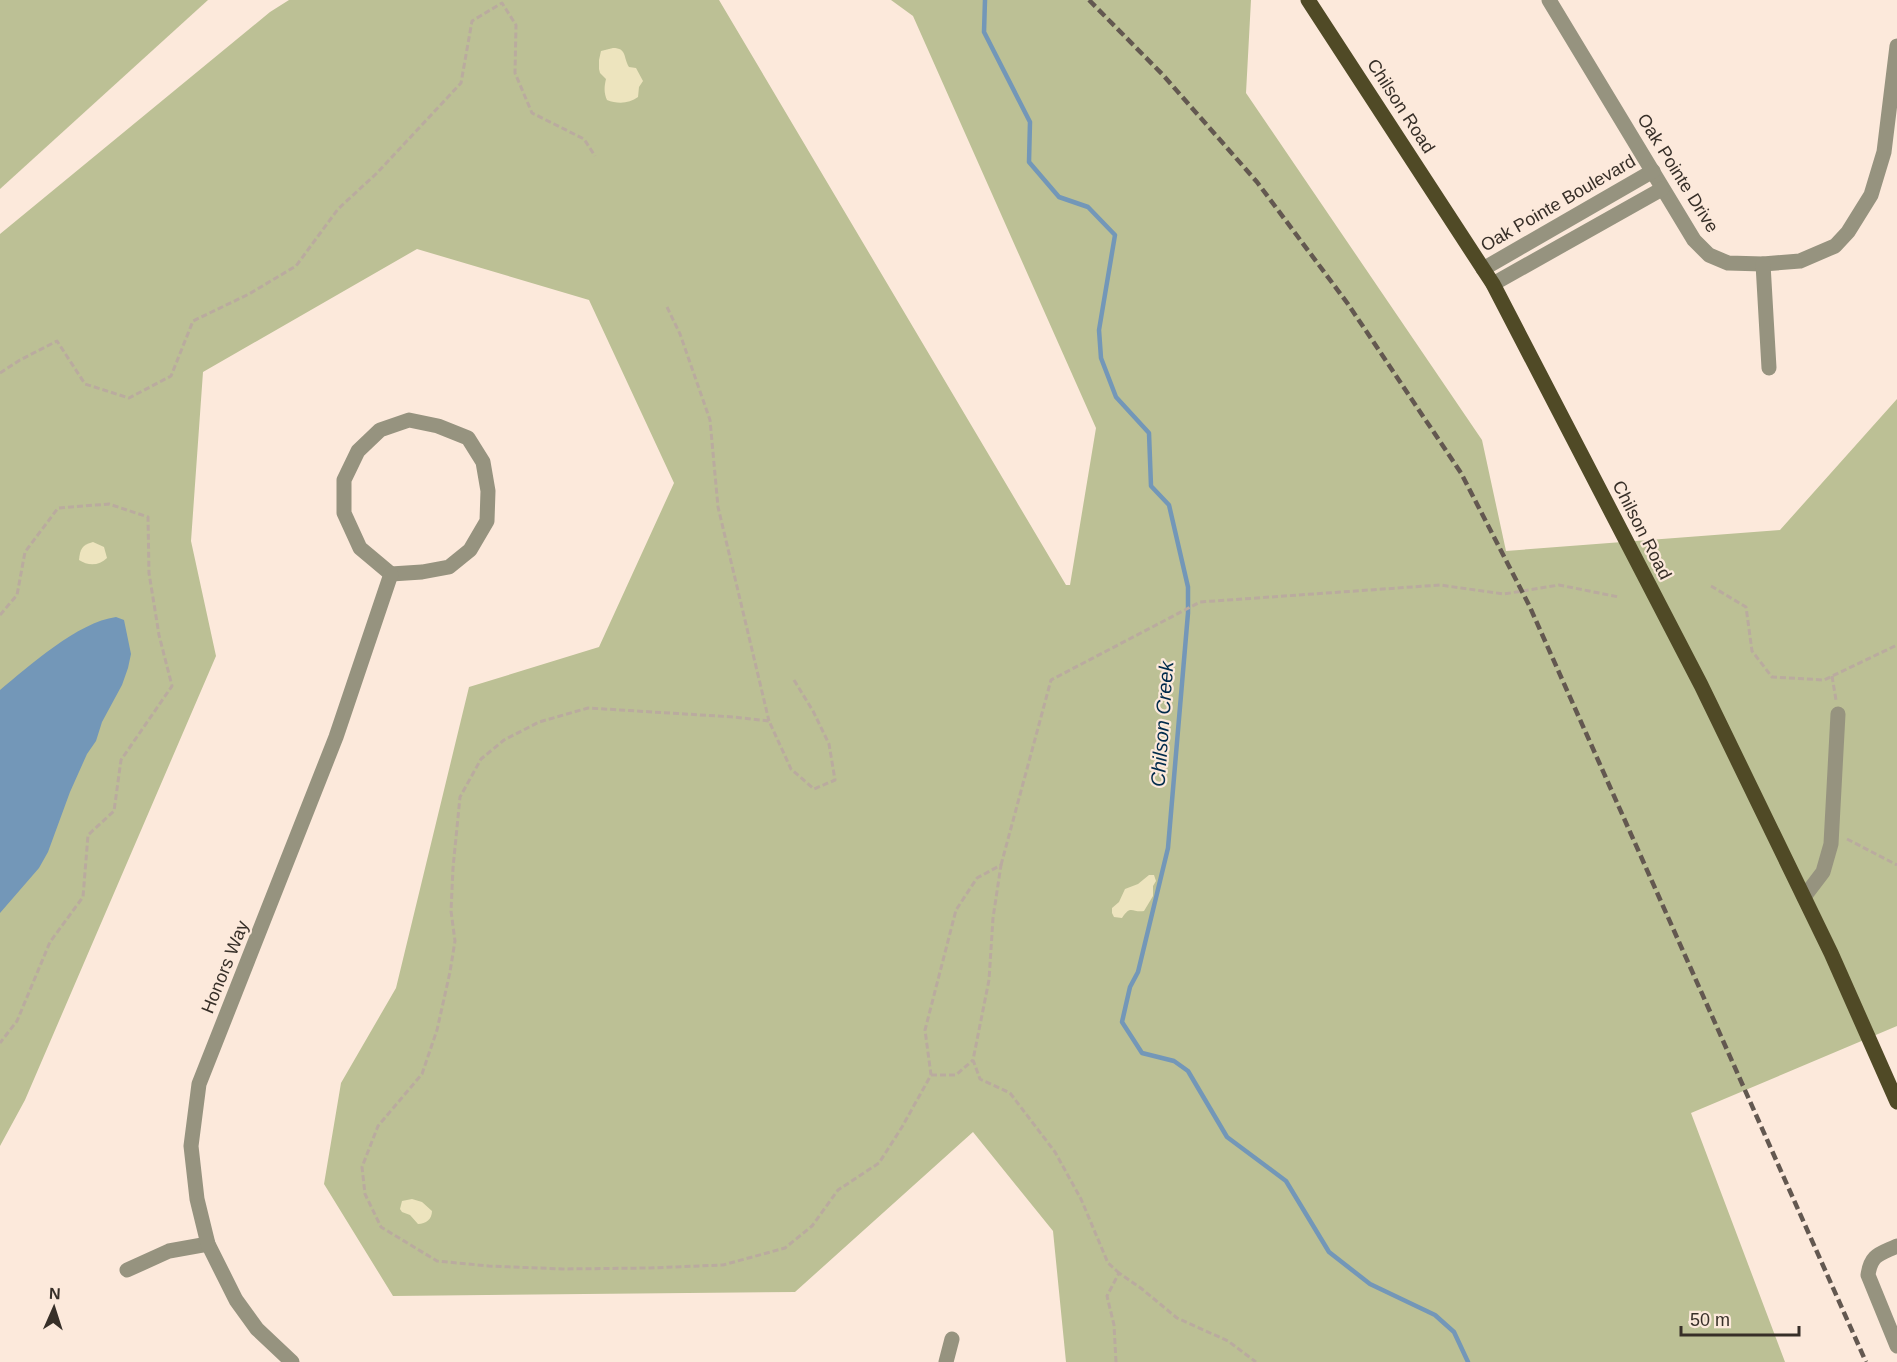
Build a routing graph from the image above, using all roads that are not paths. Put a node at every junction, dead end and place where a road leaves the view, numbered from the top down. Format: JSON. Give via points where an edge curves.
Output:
{"nodes":[{"id":1,"x":1308,"y":0,"type":"edge"},
{"id":2,"x":1549,"y":0,"type":"edge"},
{"id":3,"x":1897,"y":46,"type":"edge"},
{"id":4,"x":1653,"y":171,"type":"junction"},
{"id":5,"x":1662,"y":189,"type":"junction"},
{"id":6,"x":1763,"y":264,"type":"junction"},
{"id":7,"x":1483,"y":269,"type":"junction"},
{"id":8,"x":1493,"y":284,"type":"junction"},
{"id":9,"x":1769,"y":368,"type":"dead end"},
{"id":10,"x":391,"y":574,"type":"junction"},
{"id":11,"x":1838,"y":714,"type":"road end"},
{"id":12,"x":1804,"y":897,"type":"junction"},
{"id":13,"x":1897,"y":1102,"type":"edge"},
{"id":14,"x":208,"y":1244,"type":"junction"},
{"id":15,"x":1897,"y":1246,"type":"edge"},
{"id":16,"x":127,"y":1270,"type":"dead end"},
{"id":17,"x":952,"y":1339,"type":"dead end"},
{"id":18,"x":1897,"y":1346,"type":"edge"},
{"id":19,"x":292,"y":1362,"type":"edge"},
{"id":20,"x":946,"y":1362,"type":"edge"}],
"edges":[{"from":1,"to":7,"type":"main road","name":"Chilson Road"},
{"from":2,"to":4,"type":"street","name":"Oak Pointe Drive"},
{"from":3,"to":6,"type":"street","name":"Oak Pointe Drive","via":[[1884,152],[1871,195],[1835,246],[1800,261]]},
{"from":4,"to":5,"type":"street","name":"Oak Pointe Drive"},
{"from":4,"to":7,"type":"street","name":"Oak Pointe Boulevard"},
{"from":5,"to":6,"type":"street","name":"Oak Pointe Drive","via":[[1694,240],[1709,255],[1728,263]]},
{"from":5,"to":8,"type":"street","name":"Oak Pointe Boulevard"},
{"from":6,"to":9,"type":"street"},
{"from":7,"to":8,"type":"main road","name":"Chilson Road"},
{"from":8,"to":12,"type":"main road","name":"Chilson Road","via":[[1701,685]]},
{"from":10,"to":10,"type":"street","via":[[360,548],[344,513],[344,480],[358,451],[380,430],[408,420],[468,438],[483,462],[488,491],[487,521],[470,550],[449,567]]},
{"from":10,"to":14,"type":"street","name":"Honors Way","via":[[336,737],[199,1084],[192,1146],[197,1199]]},
{"from":11,"to":12,"type":"street","via":[[1831,844],[1823,872]]},
{"from":12,"to":13,"type":"main road","name":"Chilson Road"},
{"from":14,"to":16,"type":"street","via":[[169,1251]]},
{"from":14,"to":19,"type":"street","name":"Honors Way","via":[[236,1300],[257,1329]]},
{"from":15,"to":18,"type":"street","via":[[1874,1257],[1868,1275]]},
{"from":17,"to":20,"type":"street"}]}
